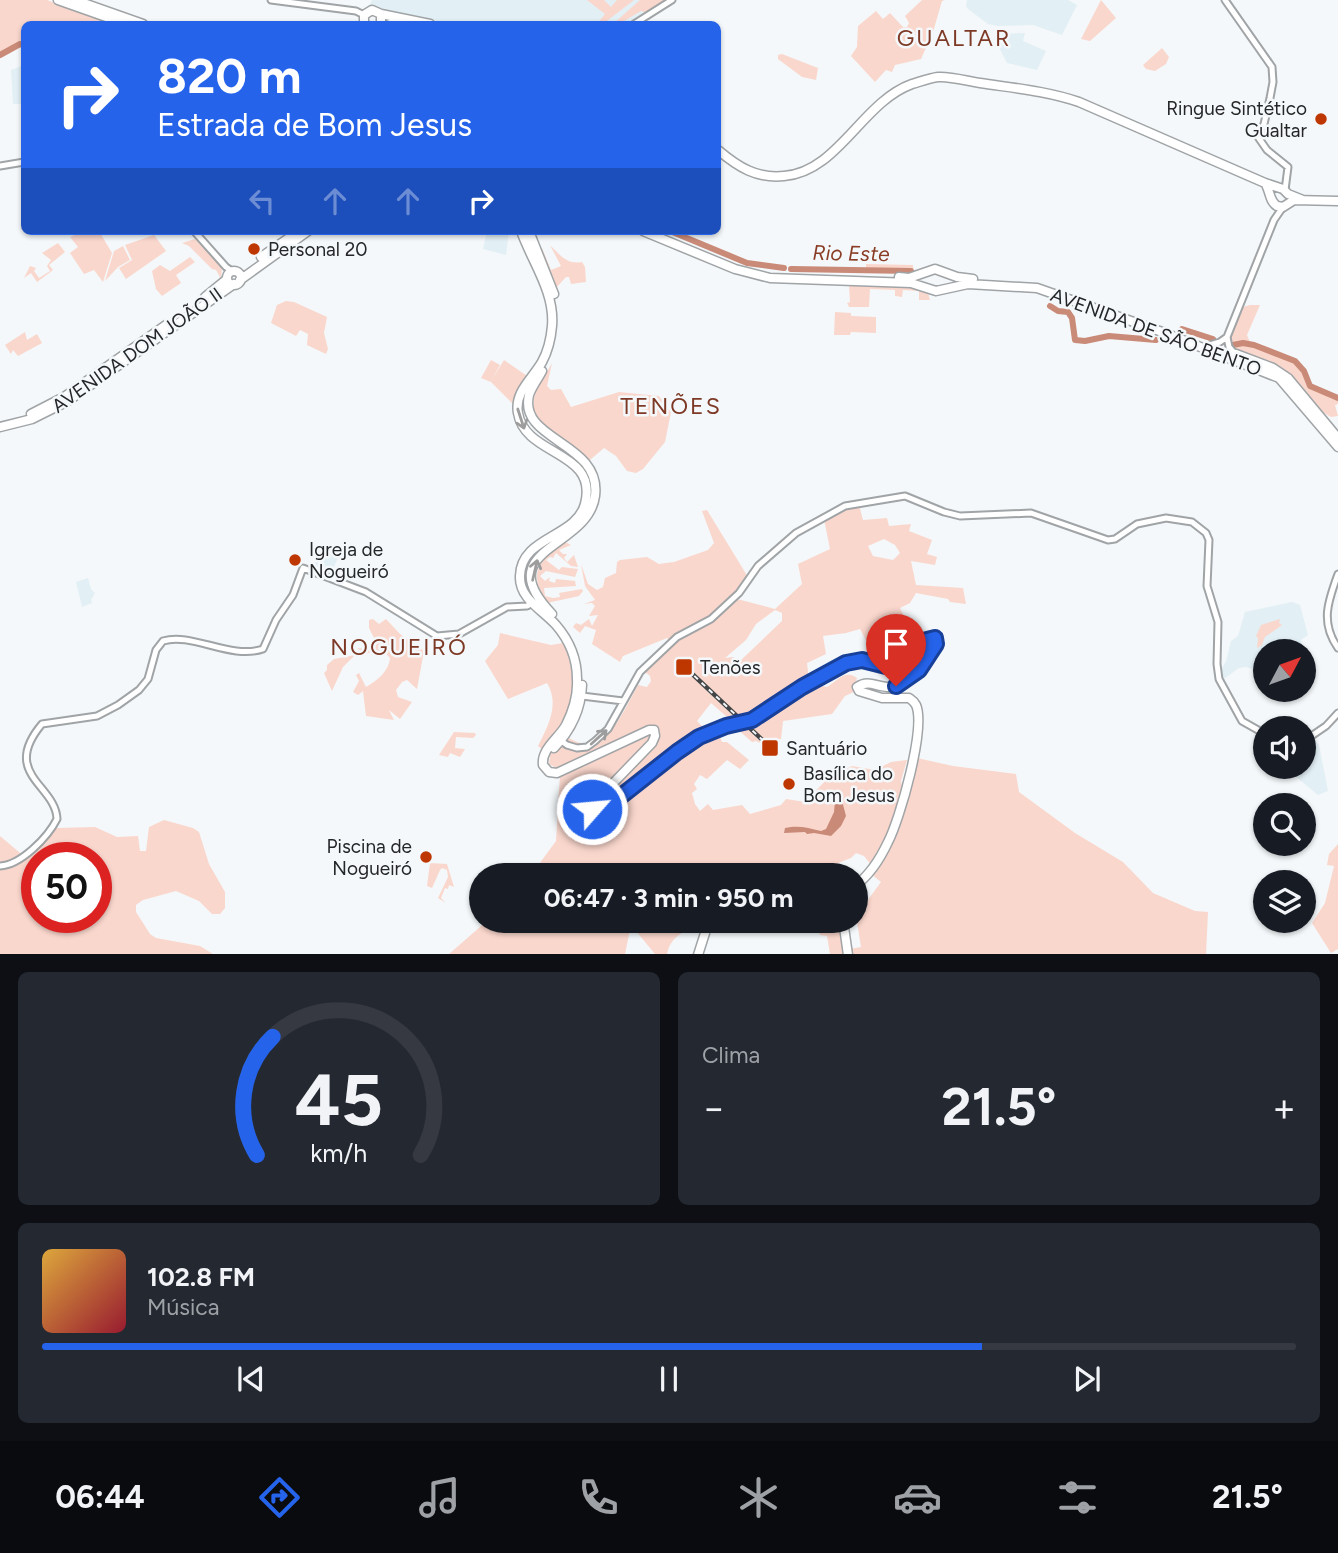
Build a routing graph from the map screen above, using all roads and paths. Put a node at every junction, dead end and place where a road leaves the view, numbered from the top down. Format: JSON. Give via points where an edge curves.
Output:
{"nodes":[{"id":1,"x":58,"y":0,"type":"edge"},
{"id":2,"x":75,"y":0,"type":"edge"},
{"id":3,"x":271,"y":0,"type":"edge"},
{"id":4,"x":672,"y":0,"type":"edge"},
{"id":5,"x":1225,"y":0,"type":"edge"},
{"id":6,"x":380,"y":14,"type":"junction"},
{"id":7,"x":364,"y":15,"type":"junction"},
{"id":8,"x":118,"y":21,"type":"edge"},
{"id":9,"x":134,"y":21,"type":"edge"},
{"id":10,"x":364,"y":21,"type":"edge"},
{"id":11,"x":381,"y":21,"type":"edge"},
{"id":12,"x":412,"y":21,"type":"edge"},
{"id":13,"x":639,"y":21,"type":"edge"},
{"id":14,"x":721,"y":152,"type":"edge"},
{"id":15,"x":21,"y":162,"type":"edge"},
{"id":16,"x":0,"y":166,"type":"edge"},
{"id":17,"x":1281,"y":196,"type":"junction"},
{"id":18,"x":1338,"y":201,"type":"edge"},
{"id":19,"x":197,"y":235,"type":"edge"},
{"id":20,"x":293,"y":235,"type":"edge"},
{"id":21,"x":301,"y":235,"type":"edge"},
{"id":22,"x":523,"y":235,"type":"edge"},
{"id":23,"x":530,"y":235,"type":"edge"},
{"id":24,"x":653,"y":235,"type":"edge"},
{"id":25,"x":666,"y":235,"type":"edge"},
{"id":26,"x":542,"y":271,"type":"junction"},
{"id":27,"x":922,"y":273,"type":"junction"},
{"id":28,"x":946,"y":273,"type":"junction"},
{"id":29,"x":232,"y":276,"type":"junction"},
{"id":30,"x":923,"y":287,"type":"junction"},
{"id":31,"x":943,"y":289,"type":"junction"},
{"id":32,"x":1227,"y":337,"type":"junction"},
{"id":33,"x":1210,"y":345,"type":"junction"},
{"id":34,"x":1235,"y":354,"type":"junction"},
{"id":35,"x":529,"y":386,"type":"junction"},
{"id":36,"x":0,"y":424,"type":"edge"},
{"id":37,"x":552,"y":436,"type":"junction"},
{"id":38,"x":1338,"y":439,"type":"edge"},
{"id":39,"x":544,"y":446,"type":"junction"},
{"id":40,"x":1338,"y":447,"type":"edge"},
{"id":41,"x":1338,"y":573,"type":"edge"},
{"id":42,"x":530,"y":601,"type":"junction"},
{"id":43,"x":1338,"y":648,"type":"edge"},
{"id":44,"x":578,"y":699,"type":"junction"},
{"id":45,"x":623,"y":701,"type":"junction"},
{"id":46,"x":1338,"y":713,"type":"edge"},
{"id":47,"x":1253,"y":728,"type":"edge"},
{"id":48,"x":1316,"y":733,"type":"edge"},
{"id":49,"x":559,"y":739,"type":"junction"},
{"id":50,"x":19,"y":747,"type":"dead end"},
{"id":51,"x":27,"y":783,"type":"dead end"},
{"id":52,"x":0,"y":866,"type":"edge"},
{"id":53,"x":868,"y":873,"type":"edge"},
{"id":54,"x":705,"y":933,"type":"edge"},
{"id":55,"x":846,"y":933,"type":"edge"},
{"id":56,"x":698,"y":954,"type":"edge"},
{"id":57,"x":848,"y":954,"type":"edge"}],
"edges":[{"from":1,"to":8,"type":"main road"},
{"from":2,"to":9,"type":"main road"},
{"from":3,"to":7,"type":"street"},
{"from":4,"to":13,"type":"street"},
{"from":5,"to":17,"type":"street","via":[[1272,67],[1270,98],[1258,138],[1288,167]]},
{"from":6,"to":7,"type":"main road","via":[[372,10]]},
{"from":6,"to":11,"type":"main road"},
{"from":6,"to":12,"type":"main road"},
{"from":7,"to":10,"type":"main road"},
{"from":14,"to":17,"type":"main road","via":[[757,175],[811,170],[895,93],[938,79],[1062,96],[1265,183]]},
{"from":15,"to":16,"type":"street"},
{"from":17,"to":18,"type":"main road"},
{"from":17,"to":32,"type":"street"},
{"from":19,"to":29,"type":"street"},
{"from":20,"to":29,"type":"main road","name":"AVENIDA DOM JOÃO II"},
{"from":21,"to":29,"type":"main road","name":"AVENIDA DOM JOÃO II"},
{"from":22,"to":26,"type":"main road"},
{"from":23,"to":26,"type":"main road"},
{"from":24,"to":30,"type":"main road","name":"AVENIDA DE SÃO BENTO","via":[[735,269],[770,278]]},
{"from":25,"to":27,"type":"main road","name":"AVENIDA DE SÃO BENTO","via":[[735,264],[772,273],[909,278]]},
{"from":26,"to":35,"type":"main road","via":[[553,301],[552,328],[548,353]]},
{"from":27,"to":28,"type":"main road","name":"AVENIDA DE SÃO BENTO","via":[[935,268]]},
{"from":27,"to":30,"type":"main road"},
{"from":28,"to":31,"type":"main road","via":[[949,281]]},
{"from":28,"to":33,"type":"main road","name":"AVENIDA DE SÃO BENTO","via":[[1036,283]]},
{"from":29,"to":36,"type":"main road","name":"AVENIDA DOM JOÃO II","via":[[64,397]]},
{"from":30,"to":31,"type":"main road","name":"AVENIDA DE SÃO BENTO"},
{"from":31,"to":40,"type":"main road","name":"AVENIDA DE SÃO BENTO","via":[[968,284],[1037,288],[1251,365],[1286,384]]},
{"from":32,"to":33,"type":"street"},
{"from":32,"to":34,"type":"street"},
{"from":33,"to":34,"type":"main road","name":"AVENIDA DE SÃO BENTO"},
{"from":34,"to":38,"type":"main road","name":"AVENIDA DE SÃO BENTO","via":[[1288,378]]},
{"from":35,"to":37,"type":"main road","via":[[530,413]]},
{"from":35,"to":39,"type":"main road","one_way":true,"via":[[519,397],[517,410],[531,438]]},
{"from":37,"to":39,"type":"main road"},
{"from":42,"to":37,"type":"main road","one_way":true,"via":[[535,562],[579,528],[595,497],[589,467]]},
{"from":39,"to":42,"type":"main road","via":[[572,461],[584,479],[586,495],[576,519],[528,553],[523,562],[522,590]]},
{"from":41,"to":43,"type":"street","via":[[1329,598],[1327,624]]},
{"from":42,"to":44,"type":"main road","via":[[568,634],[576,649],[582,671]]},
{"from":42,"to":50,"type":"street","via":[[499,611],[459,634],[437,636],[366,592],[303,568],[263,649],[241,651],[163,640],[148,680],[139,690],[97,716],[41,724]]},
{"from":44,"to":45,"type":"street"},
{"from":44,"to":49,"type":"main road","via":[[574,721]]},
{"from":45,"to":47,"type":"street","via":[[640,672],[677,638],[711,619],[804,527],[845,506],[905,496],[960,516],[1031,513],[1108,540],[1151,520],[1180,519],[1200,527],[1209,540],[1207,586],[1218,622],[1217,675],[1242,721]]},
{"from":49,"to":45,"type":"street","one_way":true,"via":[[572,747],[587,747],[608,729]]},
{"from":46,"to":48,"type":"street"},
{"from":49,"to":53,"type":"main road","via":[[546,761],[560,772],[654,730],[652,743],[594,803],[593,811],[601,812],[699,737],[752,720],[846,663],[902,664],[933,638],[935,647],[909,679],[891,687],[870,682],[857,687],[883,698],[909,698],[917,713],[915,753],[895,828]]},
{"from":51,"to":52,"type":"street","via":[[58,814],[55,823],[17,862]]},
{"from":54,"to":56,"type":"main road"},
{"from":55,"to":57,"type":"main road"}]}
